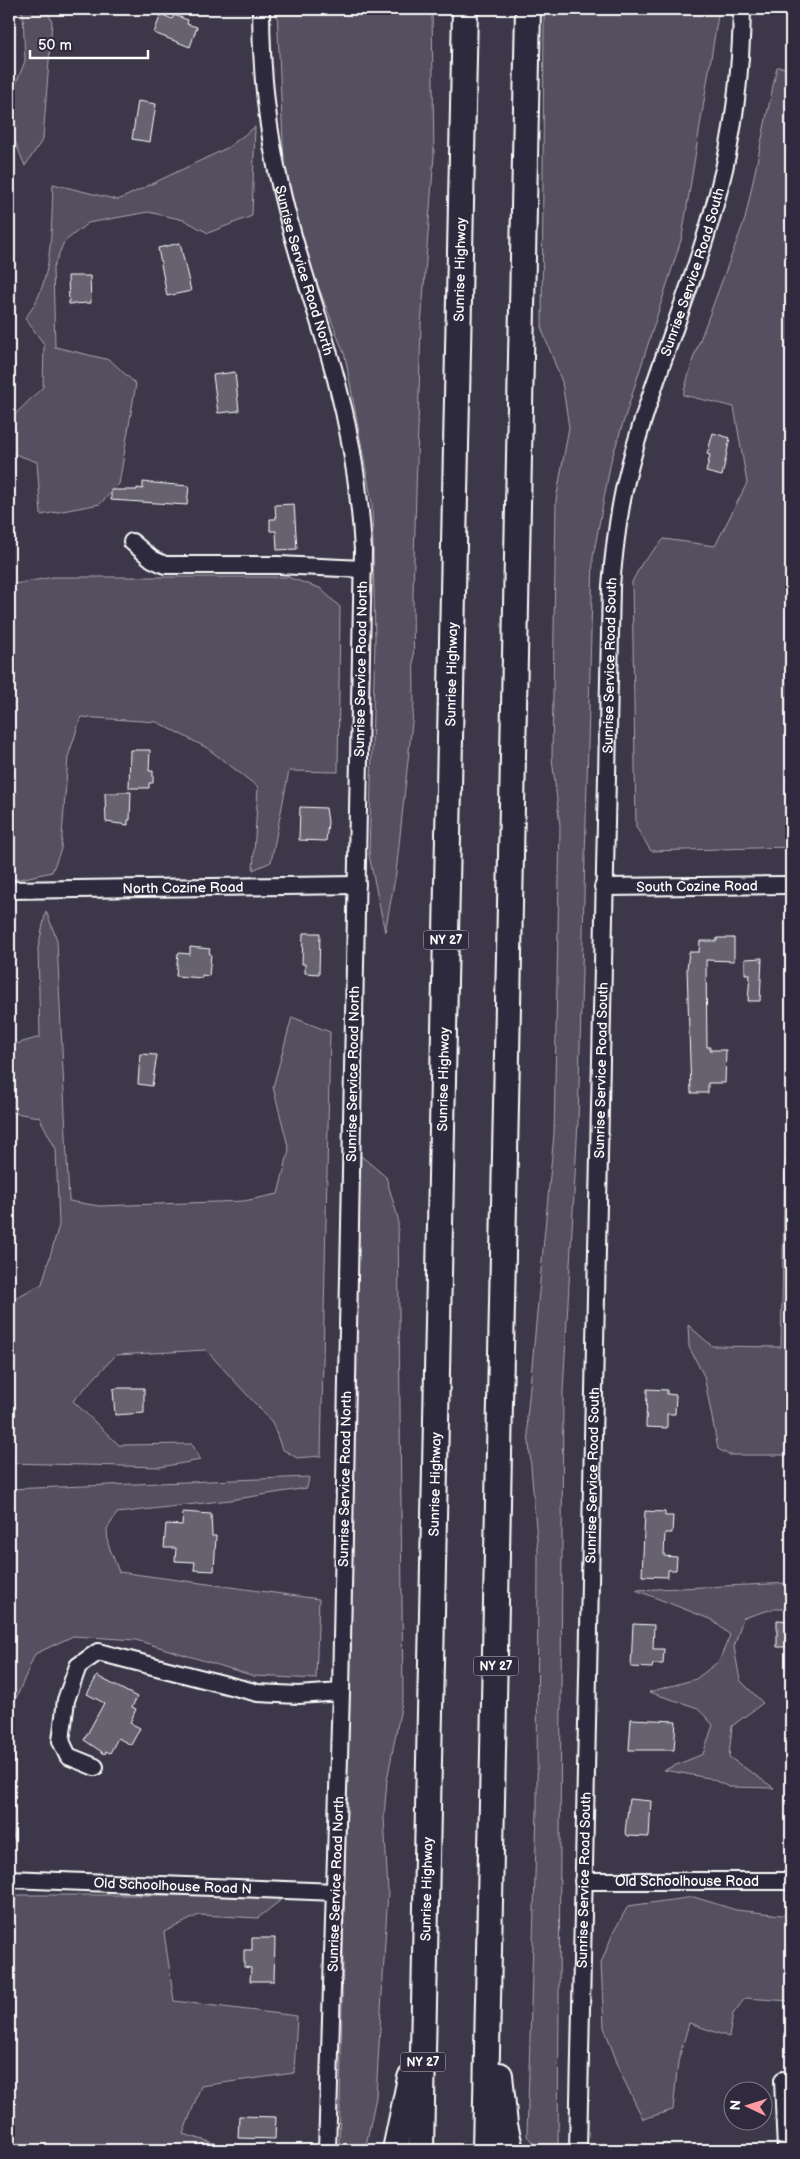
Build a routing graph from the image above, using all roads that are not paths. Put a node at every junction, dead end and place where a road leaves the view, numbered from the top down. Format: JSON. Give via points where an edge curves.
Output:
{"nodes":[{"id":1,"x":261,"y":9,"type":"edge"},
{"id":2,"x":465,"y":9,"type":"edge"},
{"id":3,"x":528,"y":9,"type":"edge"},
{"id":4,"x":742,"y":9,"type":"edge"},
{"id":5,"x":132,"y":542,"type":"dead end"},
{"id":6,"x":363,"y":569,"type":"junction"},
{"id":7,"x":357,"y":885,"type":"junction"},
{"id":8,"x":791,"y":885,"type":"edge"},
{"id":9,"x":604,"y":887,"type":"junction"},
{"id":10,"x":9,"y":890,"type":"edge"},
{"id":11,"x":341,"y":1692,"type":"junction"},
{"id":12,"x":95,"y":1766,"type":"dead end"},
{"id":13,"x":9,"y":1879,"type":"edge"},
{"id":14,"x":791,"y":1880,"type":"edge"},
{"id":15,"x":583,"y":1881,"type":"junction"},
{"id":16,"x":336,"y":1892,"type":"junction"},
{"id":17,"x":491,"y":1905,"type":"junction"},
{"id":18,"x":424,"y":1974,"type":"junction"},
{"id":19,"x":783,"y":2080,"type":"dead end"},
{"id":20,"x":327,"y":2150,"type":"edge"},
{"id":21,"x":395,"y":2150,"type":"edge"},
{"id":22,"x":421,"y":2150,"type":"edge"},
{"id":23,"x":485,"y":2150,"type":"edge"},
{"id":24,"x":511,"y":2150,"type":"edge"},
{"id":25,"x":578,"y":2150,"type":"edge"},
{"id":26,"x":786,"y":2150,"type":"edge"}],
"edges":[{"from":1,"to":6,"type":"street","name":"Sunrise Service Road North","via":[[265,86],[275,163],[347,426],[360,503]]},
{"from":2,"to":18,"type":"highway","name":"Sunrise Highway","number":"NY 27"},
{"from":3,"to":17,"type":"highway","number":"NY 27"},
{"from":4,"to":9,"type":"street","name":"Sunrise Service Road South","via":[[736,100],[720,187],[641,427],[626,481],[617,532],[608,642]]},
{"from":5,"to":6,"type":"street","via":[[152,559],[165,565]]},
{"from":6,"to":7,"type":"street","name":"Sunrise Service Road North"},
{"from":7,"to":10,"type":"street","name":"North Cozine Road"},
{"from":7,"to":11,"type":"street","name":"Sunrise Service Road North"},
{"from":8,"to":9,"type":"street","name":"South Cozine Road"},
{"from":9,"to":15,"type":"street","name":"Sunrise Service Road South"},
{"from":11,"to":12,"type":"street","via":[[258,1693],[98,1652],[78,1666],[66,1700],[61,1741],[68,1756]]},
{"from":11,"to":16,"type":"street","name":"Sunrise Service Road North"},
{"from":13,"to":16,"type":"street","name":"Old Schoolhouse Road N"},
{"from":14,"to":15,"type":"street","name":"Old Schoolhouse Road"},
{"from":15,"to":25,"type":"street","name":"Sunrise Service Road South"},
{"from":16,"to":20,"type":"street","name":"Sunrise Service Road North"},
{"from":17,"to":23,"type":"highway","number":"NY 27"},
{"from":17,"to":24,"type":"highway","via":[[500,2030],[500,2086]]},
{"from":18,"to":21,"type":"highway","via":[[408,2096]]},
{"from":18,"to":22,"type":"highway","name":"Sunrise Highway","number":"NY 27"},
{"from":19,"to":26,"type":"street"}]}
